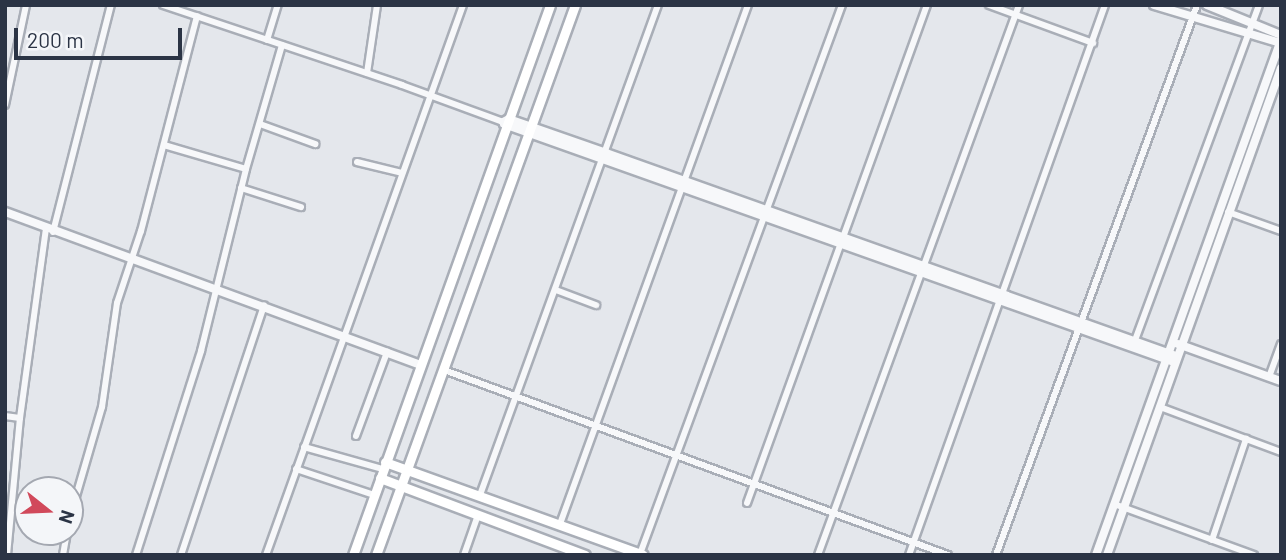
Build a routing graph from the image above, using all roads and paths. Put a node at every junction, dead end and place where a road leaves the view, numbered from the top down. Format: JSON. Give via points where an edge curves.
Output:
{"nodes":[{"id":1,"x":26,"y":5,"type":"edge"},
{"id":2,"x":111,"y":5,"type":"edge"},
{"id":3,"x":163,"y":5,"type":"edge"},
{"id":4,"x":192,"y":5,"type":"edge"},
{"id":5,"x":278,"y":5,"type":"edge"},
{"id":6,"x":377,"y":5,"type":"edge"},
{"id":7,"x":463,"y":5,"type":"edge"},
{"id":8,"x":550,"y":5,"type":"edge"},
{"id":9,"x":575,"y":5,"type":"edge"},
{"id":10,"x":658,"y":5,"type":"edge"},
{"id":11,"x":748,"y":5,"type":"edge"},
{"id":12,"x":842,"y":5,"type":"edge"},
{"id":13,"x":928,"y":5,"type":"edge"},
{"id":14,"x":989,"y":5,"type":"edge"},
{"id":15,"x":1019,"y":5,"type":"edge"},
{"id":16,"x":1105,"y":5,"type":"edge"},
{"id":17,"x":1154,"y":5,"type":"edge"},
{"id":18,"x":1197,"y":5,"type":"edge"},
{"id":19,"x":1207,"y":5,"type":"edge"},
{"id":20,"x":1259,"y":5,"type":"edge"},
{"id":21,"x":193,"y":15,"type":"junction"},
{"id":22,"x":1015,"y":15,"type":"junction"},
{"id":23,"x":1194,"y":18,"type":"junction"},
{"id":24,"x":1252,"y":22,"type":"junction"},
{"id":25,"x":1248,"y":32,"type":"junction"},
{"id":26,"x":267,"y":40,"type":"junction"},
{"id":27,"x":1281,"y":40,"type":"edge"},
{"id":28,"x":1093,"y":43,"type":"junction"},
{"id":29,"x":282,"y":45,"type":"junction"},
{"id":30,"x":1281,"y":68,"type":"edge"},
{"id":31,"x":367,"y":73,"type":"junction"},
{"id":32,"x":431,"y":95,"type":"junction"},
{"id":33,"x":5,"y":105,"type":"edge"},
{"id":34,"x":506,"y":122,"type":"junction"},
{"id":35,"x":260,"y":124,"type":"junction"},
{"id":36,"x":531,"y":131,"type":"junction"},
{"id":37,"x":315,"y":144,"type":"dead end"},
{"id":38,"x":163,"y":145,"type":"junction"},
{"id":39,"x":605,"y":157,"type":"junction"},
{"id":40,"x":357,"y":162,"type":"dead end"},
{"id":41,"x":246,"y":169,"type":"junction"},
{"id":42,"x":402,"y":173,"type":"junction"},
{"id":43,"x":684,"y":184,"type":"junction"},
{"id":44,"x":241,"y":188,"type":"junction"},
{"id":45,"x":301,"y":207,"type":"dead end"},
{"id":46,"x":5,"y":212,"type":"edge"},
{"id":47,"x":1228,"y":212,"type":"junction"},
{"id":48,"x":764,"y":213,"type":"junction"},
{"id":49,"x":1281,"y":230,"type":"edge"},
{"id":50,"x":50,"y":231,"type":"junction"},
{"id":51,"x":842,"y":241,"type":"junction"},
{"id":52,"x":132,"y":258,"type":"junction"},
{"id":53,"x":922,"y":270,"type":"junction"},
{"id":54,"x":215,"y":288,"type":"junction"},
{"id":55,"x":556,"y":290,"type":"junction"},
{"id":56,"x":1001,"y":298,"type":"junction"},
{"id":57,"x":264,"y":305,"type":"junction"},
{"id":58,"x":596,"y":305,"type":"dead end"},
{"id":59,"x":1082,"y":326,"type":"junction"},
{"id":60,"x":343,"y":335,"type":"junction"},
{"id":61,"x":1134,"y":343,"type":"junction"},
{"id":62,"x":1176,"y":343,"type":"junction"},
{"id":63,"x":1281,"y":344,"type":"edge"},
{"id":64,"x":387,"y":352,"type":"junction"},
{"id":65,"x":1171,"y":358,"type":"junction"},
{"id":66,"x":419,"y":364,"type":"junction"},
{"id":67,"x":444,"y":370,"type":"junction"},
{"id":68,"x":1269,"y":377,"type":"junction"},
{"id":69,"x":1281,"y":381,"type":"edge"},
{"id":70,"x":516,"y":397,"type":"junction"},
{"id":71,"x":1160,"y":407,"type":"junction"},
{"id":72,"x":5,"y":416,"type":"edge"},
{"id":73,"x":20,"y":418,"type":"junction"},
{"id":74,"x":597,"y":426,"type":"junction"},
{"id":75,"x":356,"y":436,"type":"dead end"},
{"id":76,"x":1247,"y":439,"type":"junction"},
{"id":77,"x":304,"y":447,"type":"junction"},
{"id":78,"x":1281,"y":452,"type":"edge"},
{"id":79,"x":676,"y":455,"type":"junction"},
{"id":80,"x":296,"y":469,"type":"junction"},
{"id":81,"x":382,"y":470,"type":"junction"},
{"id":82,"x":407,"y":470,"type":"junction"},
{"id":83,"x":16,"y":476,"type":"edge"},
{"id":84,"x":82,"y":476,"type":"edge"},
{"id":85,"x":754,"y":483,"type":"junction"},
{"id":86,"x":401,"y":486,"type":"junction"},
{"id":87,"x":14,"y":495,"type":"edge"},
{"id":88,"x":374,"y":495,"type":"junction"},
{"id":89,"x":480,"y":495,"type":"junction"},
{"id":90,"x":747,"y":503,"type":"dead end"},
{"id":91,"x":1114,"y":504,"type":"junction"},
{"id":92,"x":1124,"y":508,"type":"junction"},
{"id":93,"x":834,"y":512,"type":"junction"},
{"id":94,"x":478,"y":515,"type":"junction"},
{"id":95,"x":560,"y":524,"type":"junction"},
{"id":96,"x":1212,"y":540,"type":"junction"},
{"id":97,"x":913,"y":542,"type":"junction"},
{"id":98,"x":629,"y":552,"type":"edge"},
{"id":99,"x":642,"y":554,"type":"edge"},
{"id":100,"x":7,"y":555,"type":"edge"},
{"id":101,"x":136,"y":555,"type":"edge"},
{"id":102,"x":181,"y":555,"type":"edge"},
{"id":103,"x":266,"y":555,"type":"edge"},
{"id":104,"x":353,"y":555,"type":"edge"},
{"id":105,"x":376,"y":555,"type":"edge"},
{"id":106,"x":464,"y":555,"type":"edge"},
{"id":107,"x":585,"y":555,"type":"edge"},
{"id":108,"x":818,"y":555,"type":"edge"},
{"id":109,"x":909,"y":555,"type":"edge"},
{"id":110,"x":948,"y":555,"type":"edge"},
{"id":111,"x":996,"y":555,"type":"edge"},
{"id":112,"x":1096,"y":555,"type":"edge"},
{"id":113,"x":1107,"y":555,"type":"edge"},
{"id":114,"x":1254,"y":555,"type":"edge"}],
"edges":[{"from":1,"to":33,"type":"street"},
{"from":2,"to":50,"type":"street"},
{"from":3,"to":21,"type":"street"},
{"from":4,"to":21,"type":"street"},
{"from":5,"to":26,"type":"street"},
{"from":6,"to":31,"type":"street"},
{"from":7,"to":32,"type":"street"},
{"from":8,"to":34,"type":"main road"},
{"from":9,"to":36,"type":"main road"},
{"from":10,"to":39,"type":"street"},
{"from":11,"to":43,"type":"street"},
{"from":12,"to":48,"type":"street"},
{"from":13,"to":51,"type":"street"},
{"from":14,"to":22,"type":"street"},
{"from":15,"to":22,"type":"street"},
{"from":16,"to":28,"type":"street"},
{"from":17,"to":23,"type":"street"},
{"from":18,"to":23,"type":"street"},
{"from":19,"to":24,"type":"street"},
{"from":20,"to":24,"type":"street"},
{"from":21,"to":26,"type":"street"},
{"from":21,"to":38,"type":"street"},
{"from":22,"to":28,"type":"street"},
{"from":22,"to":53,"type":"street"},
{"from":23,"to":25,"type":"street"},
{"from":23,"to":59,"type":"street"},
{"from":24,"to":25,"type":"street"},
{"from":24,"to":27,"type":"street"},
{"from":25,"to":27,"type":"street"},
{"from":25,"to":61,"type":"street"},
{"from":26,"to":29,"type":"street"},
{"from":27,"to":62,"type":"street"},
{"from":28,"to":56,"type":"street"},
{"from":29,"to":31,"type":"street"},
{"from":29,"to":35,"type":"street"},
{"from":30,"to":47,"type":"street"},
{"from":31,"to":32,"type":"street"},
{"from":32,"to":34,"type":"street"},
{"from":32,"to":42,"type":"street"},
{"from":34,"to":36,"type":"street"},
{"from":34,"to":66,"type":"main road"},
{"from":35,"to":37,"type":"street"},
{"from":35,"to":41,"type":"street"},
{"from":36,"to":39,"type":"street"},
{"from":36,"to":67,"type":"main road"},
{"from":38,"to":41,"type":"street"},
{"from":38,"to":52,"type":"street"},
{"from":39,"to":43,"type":"street"},
{"from":39,"to":55,"type":"street"},
{"from":40,"to":42,"type":"street"},
{"from":41,"to":44,"type":"street"},
{"from":42,"to":60,"type":"street"},
{"from":43,"to":48,"type":"street"},
{"from":43,"to":74,"type":"street"},
{"from":44,"to":45,"type":"street"},
{"from":44,"to":54,"type":"street"},
{"from":46,"to":50,"type":"street"},
{"from":47,"to":49,"type":"street"},
{"from":47,"to":62,"type":"street"},
{"from":48,"to":51,"type":"street"},
{"from":48,"to":79,"type":"street"},
{"from":50,"to":52,"type":"street"},
{"from":50,"to":73,"type":"street"},
{"from":51,"to":53,"type":"street"},
{"from":51,"to":85,"type":"street"},
{"from":52,"to":54,"type":"street"},
{"from":52,"to":84,"type":"street","via":[[117,303],[102,407]]},
{"from":53,"to":56,"type":"street"},
{"from":53,"to":93,"type":"street"},
{"from":54,"to":57,"type":"street"},
{"from":54,"to":101,"type":"street","via":[[201,351]]},
{"from":55,"to":58,"type":"street"},
{"from":55,"to":70,"type":"street"},
{"from":56,"to":59,"type":"street"},
{"from":56,"to":97,"type":"street"},
{"from":57,"to":60,"type":"street"},
{"from":57,"to":102,"type":"street"},
{"from":59,"to":61,"type":"street"},
{"from":59,"to":65,"type":"street"},
{"from":59,"to":111,"type":"street"},
{"from":60,"to":64,"type":"street"},
{"from":60,"to":77,"type":"street"},
{"from":61,"to":65,"type":"street"},
{"from":62,"to":65,"type":"street"},
{"from":62,"to":68,"type":"street"},
{"from":63,"to":68,"type":"street"},
{"from":64,"to":66,"type":"street"},
{"from":64,"to":75,"type":"street"},
{"from":65,"to":71,"type":"street"},
{"from":65,"to":91,"type":"street"},
{"from":66,"to":81,"type":"main road"},
{"from":67,"to":70,"type":"street"},
{"from":67,"to":82,"type":"main road"},
{"from":68,"to":69,"type":"street"},
{"from":70,"to":74,"type":"street"},
{"from":70,"to":89,"type":"street"},
{"from":71,"to":76,"type":"street"},
{"from":71,"to":92,"type":"street"},
{"from":72,"to":73,"type":"street"},
{"from":73,"to":83,"type":"street"},
{"from":74,"to":79,"type":"street"},
{"from":74,"to":95,"type":"street"},
{"from":76,"to":78,"type":"street"},
{"from":76,"to":96,"type":"street"},
{"from":77,"to":80,"type":"street"},
{"from":77,"to":81,"type":"street"},
{"from":79,"to":85,"type":"street"},
{"from":79,"to":99,"type":"street"},
{"from":80,"to":88,"type":"street"},
{"from":80,"to":103,"type":"street"},
{"from":81,"to":82,"type":"main road"},
{"from":81,"to":86,"type":"main road"},
{"from":81,"to":88,"type":"main road"},
{"from":82,"to":86,"type":"main road"},
{"from":82,"to":89,"type":"main road"},
{"from":85,"to":90,"type":"street"},
{"from":85,"to":93,"type":"street"},
{"from":86,"to":94,"type":"main road"},
{"from":86,"to":105,"type":"main road"},
{"from":87,"to":100,"type":"street"},
{"from":88,"to":104,"type":"main road"},
{"from":89,"to":95,"type":"main road"},
{"from":91,"to":92,"type":"street"},
{"from":91,"to":112,"type":"street"},
{"from":92,"to":96,"type":"street"},
{"from":92,"to":113,"type":"street"},
{"from":93,"to":97,"type":"street"},
{"from":93,"to":108,"type":"street"},
{"from":94,"to":106,"type":"street"},
{"from":94,"to":107,"type":"main road"},
{"from":95,"to":98,"type":"main road"},
{"from":96,"to":114,"type":"street"},
{"from":97,"to":109,"type":"street"},
{"from":97,"to":110,"type":"street"},
{"from":98,"to":99,"type":"main road"}]}
